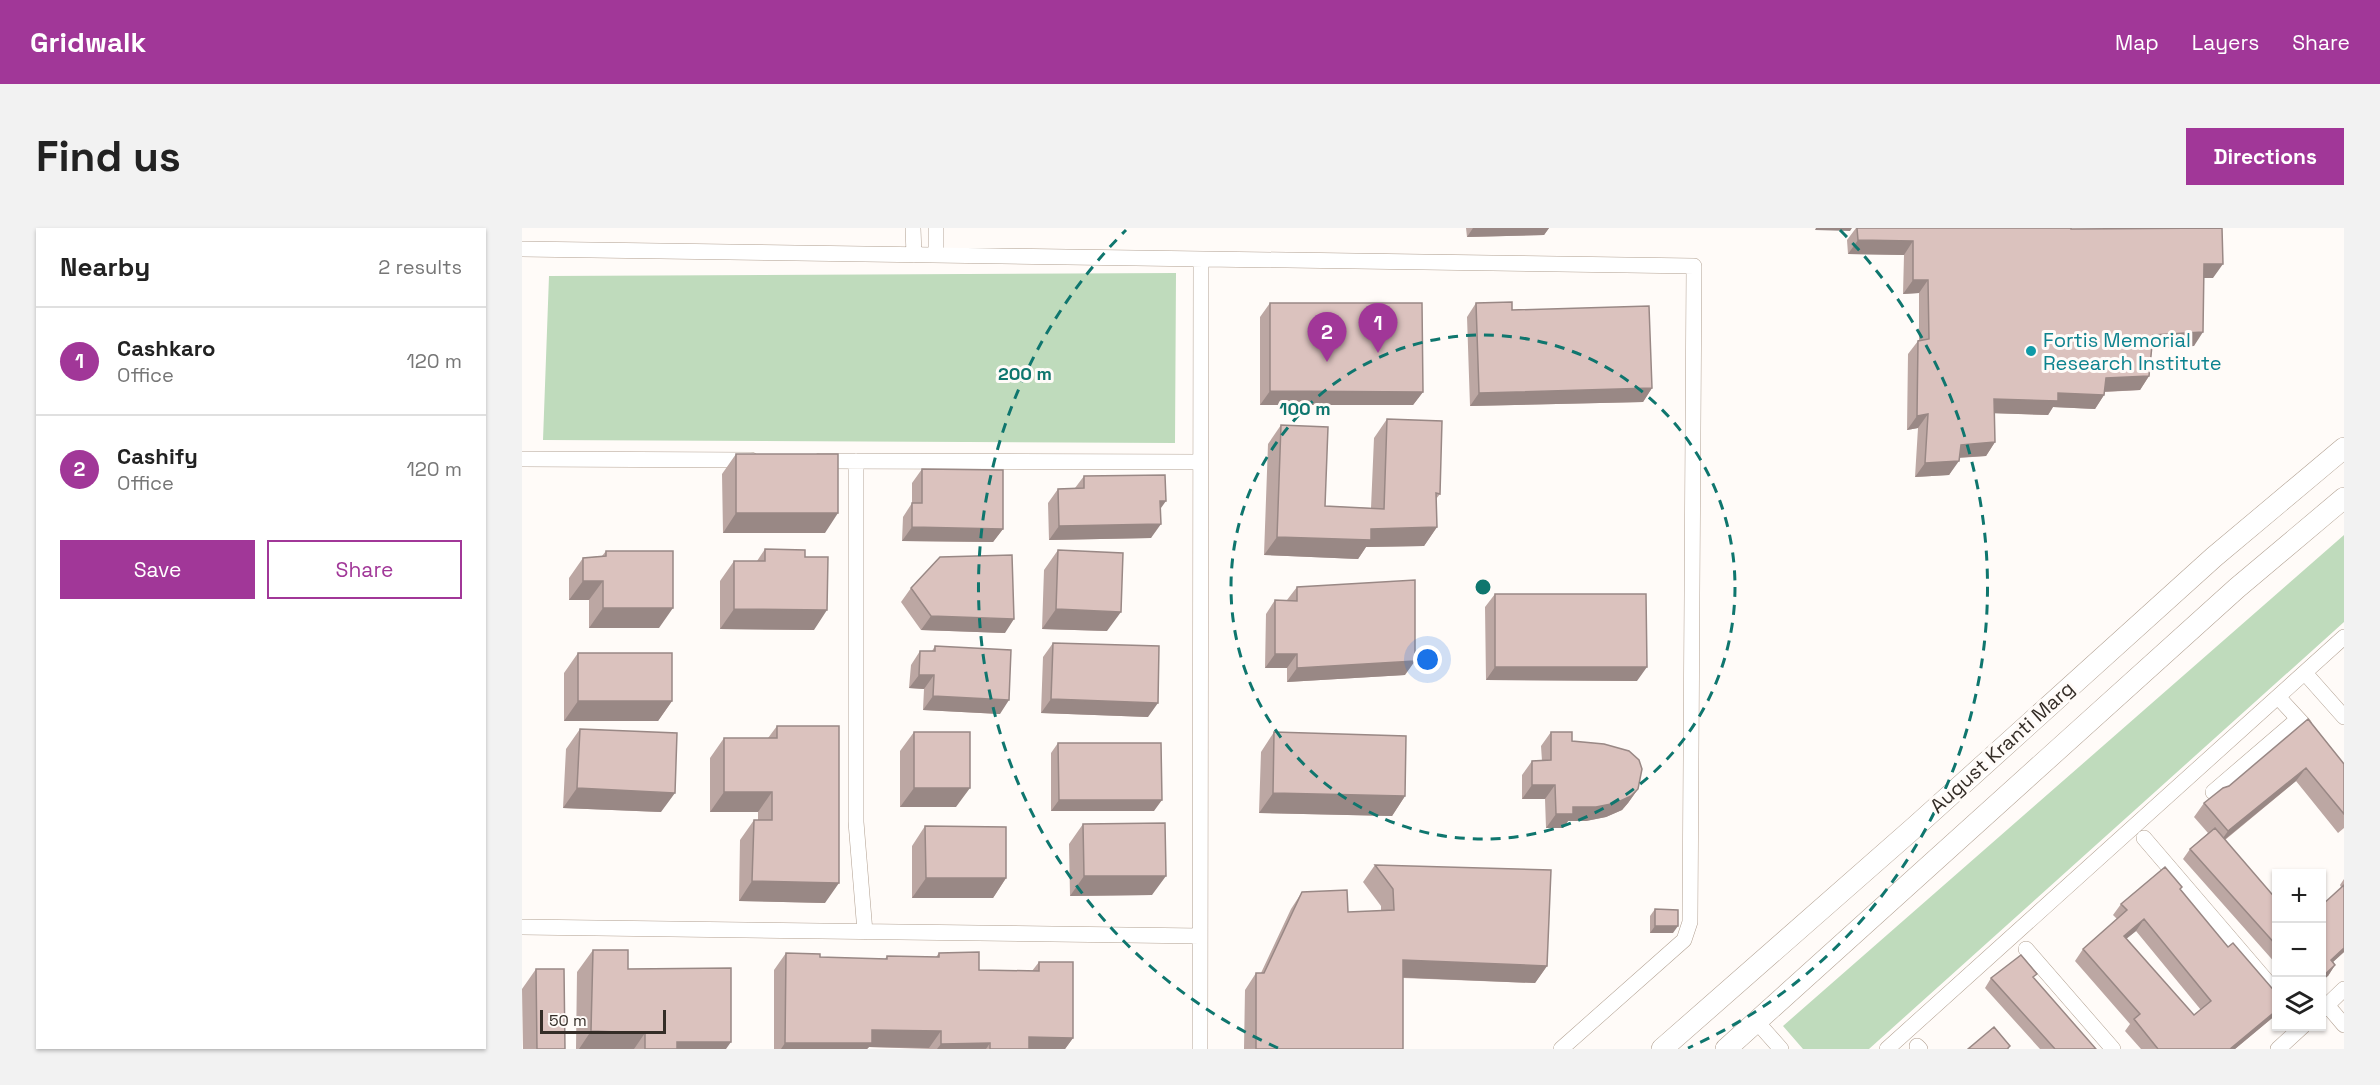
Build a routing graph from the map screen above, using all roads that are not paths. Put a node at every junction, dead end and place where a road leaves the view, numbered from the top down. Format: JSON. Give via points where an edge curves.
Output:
{"nodes":[{"id":1,"x":913,"y":228,"type":"edge"},
{"id":2,"x":936,"y":228,"type":"edge"},
{"id":3,"x":522,"y":249,"type":"edge"},
{"id":4,"x":914,"y":255,"type":"junction"},
{"id":5,"x":936,"y":255,"type":"junction"},
{"id":6,"x":1201,"y":259,"type":"junction"},
{"id":7,"x":2344,"y":448,"type":"edge"},
{"id":8,"x":522,"y":459,"type":"edge"},
{"id":9,"x":763,"y":460,"type":"edge"},
{"id":10,"x":810,"y":460,"type":"edge"},
{"id":11,"x":856,"y":461,"type":"junction"},
{"id":12,"x":1201,"y":462,"type":"junction"},
{"id":13,"x":2344,"y":498,"type":"edge"},
{"id":14,"x":2344,"y":637,"type":"edge"},
{"id":15,"x":2305,"y":673,"type":"junction"},
{"id":16,"x":2278,"y":697,"type":"junction"},
{"id":17,"x":2344,"y":717,"type":"edge"},
{"id":18,"x":2298,"y":719,"type":"junction"},
{"id":19,"x":2313,"y":734,"type":"edge"},
{"id":20,"x":2213,"y":792,"type":"dead end"},
{"id":21,"x":2144,"y":838,"type":"dead end"},
{"id":22,"x":522,"y":927,"type":"edge"},
{"id":23,"x":865,"y":932,"type":"junction"},
{"id":24,"x":1200,"y":936,"type":"junction"},
{"id":25,"x":2026,"y":949,"type":"dead end"},
{"id":26,"x":2272,"y":986,"type":"edge"},
{"id":27,"x":2344,"y":989,"type":"edge"},
{"id":28,"x":2326,"y":1005,"type":"edge"},
{"id":29,"x":2326,"y":1009,"type":"edge"},
{"id":30,"x":1757,"y":1022,"type":"junction"},
{"id":31,"x":2344,"y":1024,"type":"edge"},
{"id":32,"x":2298,"y":1031,"type":"edge"},
{"id":33,"x":1200,"y":1049,"type":"edge"},
{"id":34,"x":1561,"y":1049,"type":"edge"},
{"id":35,"x":1662,"y":1049,"type":"edge"},
{"id":36,"x":1726,"y":1049,"type":"edge"},
{"id":37,"x":1781,"y":1049,"type":"edge"},
{"id":38,"x":1887,"y":1049,"type":"edge"},
{"id":39,"x":2113,"y":1049,"type":"edge"},
{"id":40,"x":2278,"y":1049,"type":"edge"}],
"edges":[{"from":1,"to":4,"type":"street"},
{"from":2,"to":5,"type":"street"},
{"from":3,"to":4,"type":"street"},
{"from":4,"to":5,"type":"street"},
{"from":5,"to":6,"type":"street"},
{"from":6,"to":12,"type":"street"},
{"from":6,"to":34,"type":"street","via":[[1694,266],[1690,922],[1684,940]]},
{"from":7,"to":35,"type":"main road","name":"August Kranti Marg","via":[[2214,557]]},
{"from":8,"to":9,"type":"street"},
{"from":10,"to":11,"type":"street"},
{"from":11,"to":12,"type":"street"},
{"from":11,"to":23,"type":"street","via":[[856,822]]},
{"from":12,"to":24,"type":"street"},
{"from":13,"to":30,"type":"main road","name":"August Kranti Marg","via":[[2237,588]]},
{"from":14,"to":15,"type":"street"},
{"from":15,"to":16,"type":"street"},
{"from":15,"to":17,"type":"street"},
{"from":16,"to":18,"type":"street"},
{"from":16,"to":38,"type":"street"},
{"from":18,"to":19,"type":"street"},
{"from":18,"to":20,"type":"street"},
{"from":21,"to":26,"type":"street"},
{"from":22,"to":23,"type":"street"},
{"from":23,"to":24,"type":"street"},
{"from":24,"to":33,"type":"street"},
{"from":25,"to":39,"type":"street"},
{"from":27,"to":28,"type":"street"},
{"from":29,"to":31,"type":"street"},
{"from":30,"to":36,"type":"main road","name":"August Kranti Marg"},
{"from":30,"to":37,"type":"street"},
{"from":32,"to":40,"type":"street"}]}
